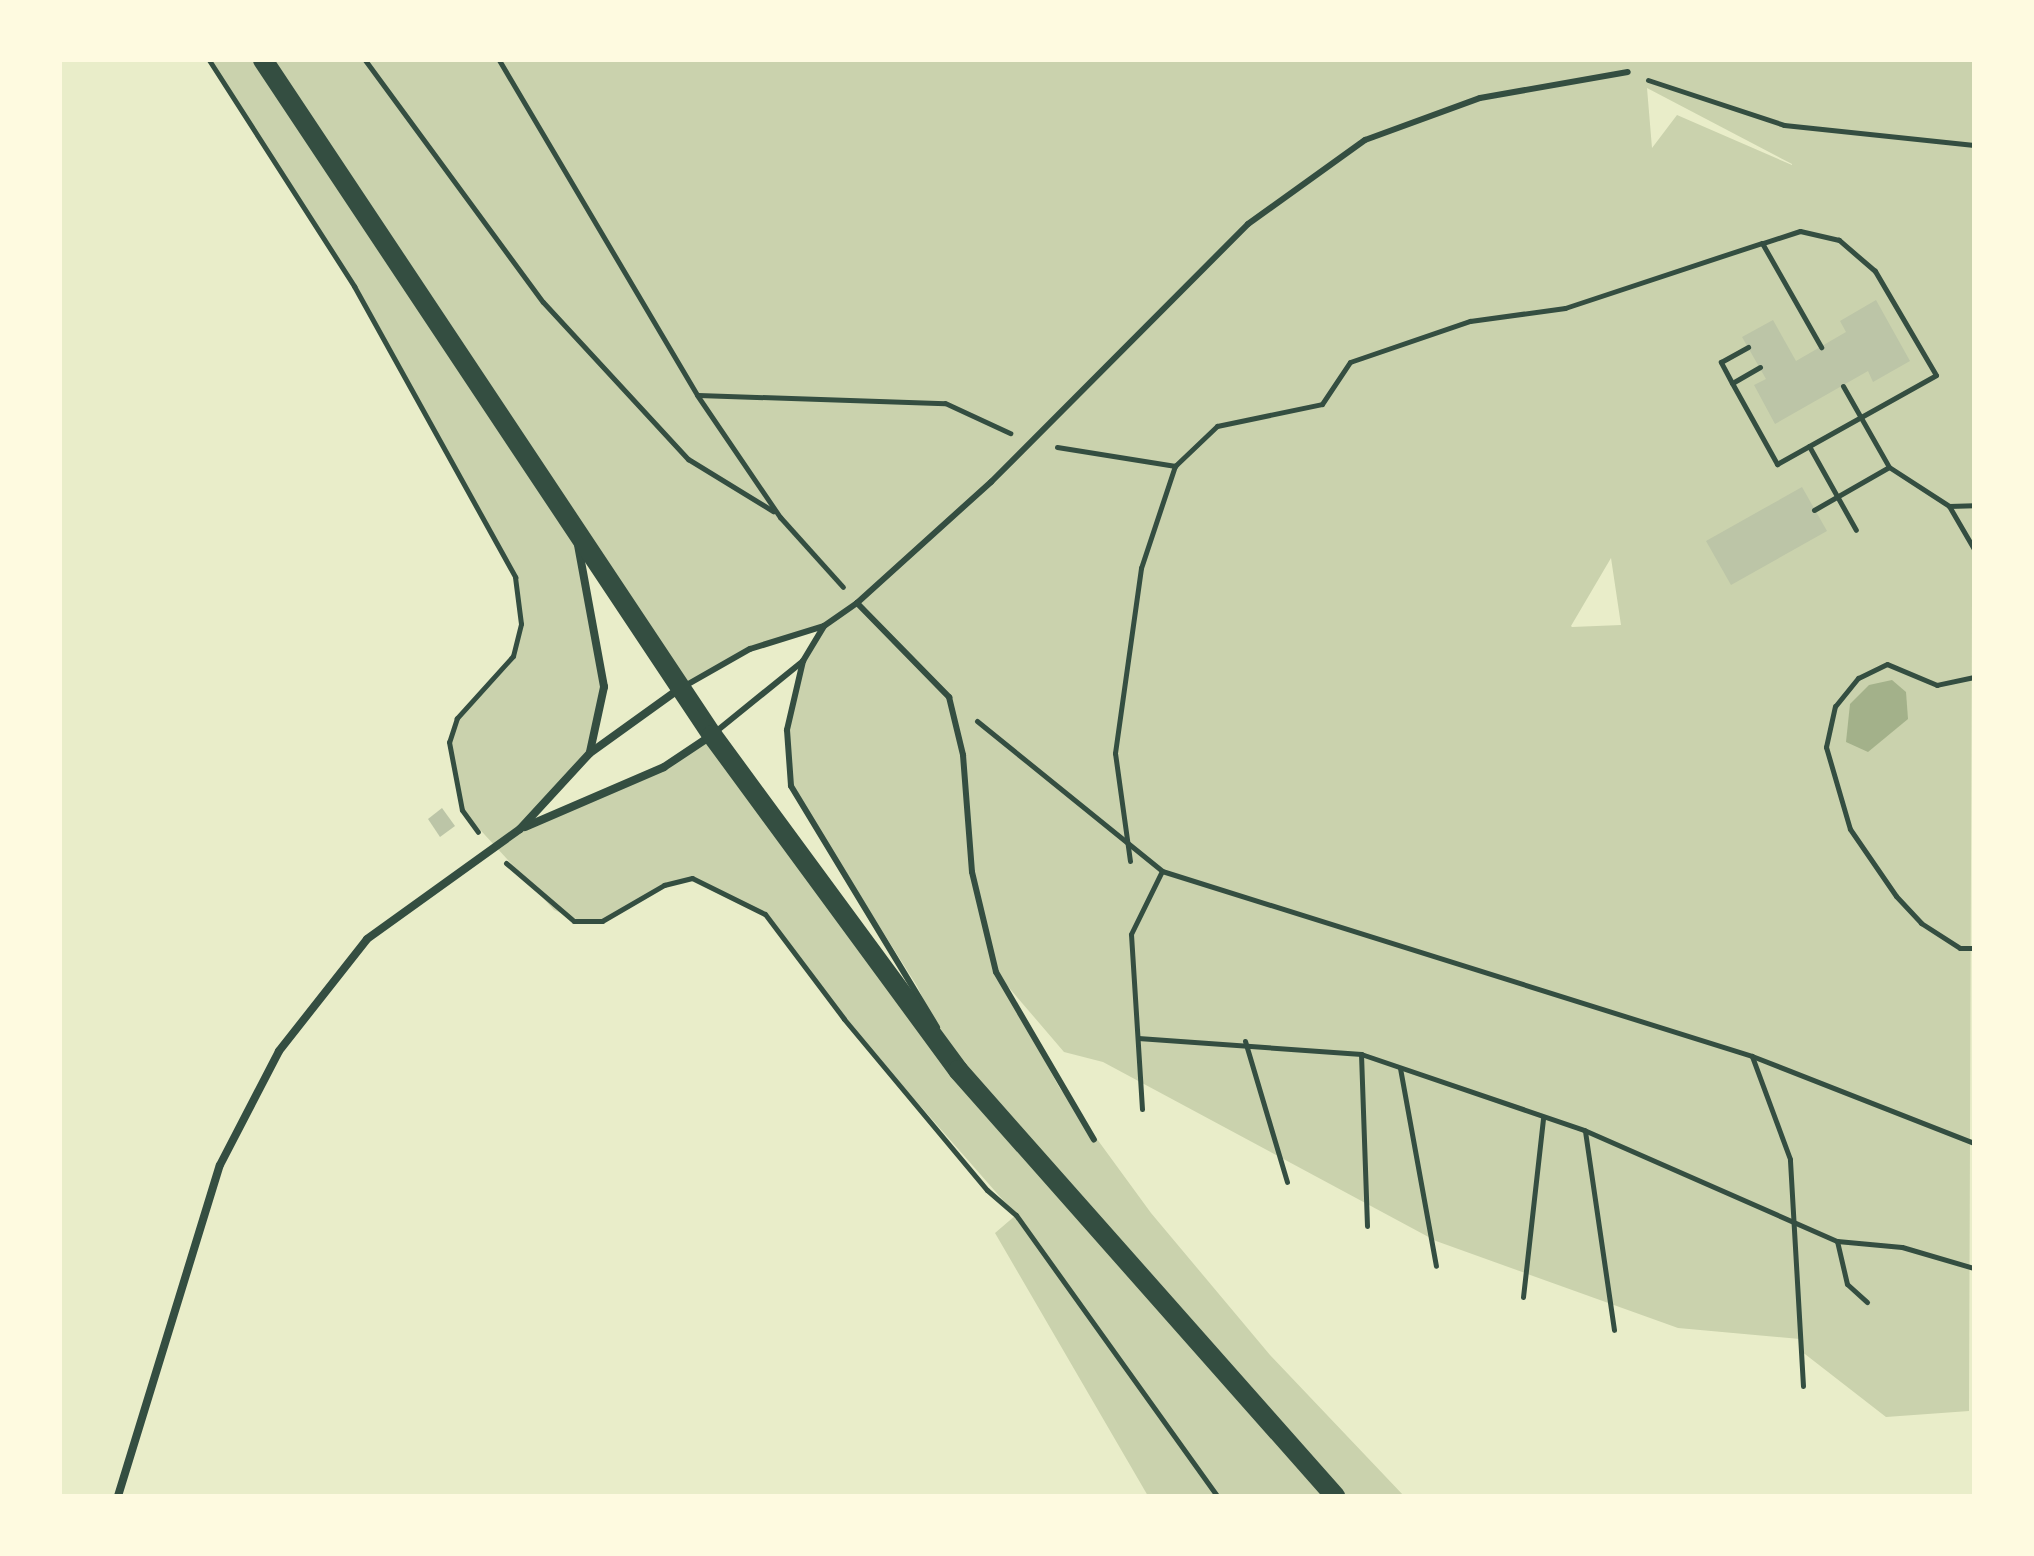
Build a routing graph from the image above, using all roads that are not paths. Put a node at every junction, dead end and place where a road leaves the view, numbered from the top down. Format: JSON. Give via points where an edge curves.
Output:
{"nodes":[{"id":1,"x":263,"y":60,"type":"edge"},
{"id":2,"x":1628,"y":72,"type":"road end"},
{"id":3,"x":575,"y":532,"type":"junction"},
{"id":4,"x":857,"y":603,"type":"junction"},
{"id":5,"x":824,"y":626,"type":"junction"},
{"id":6,"x":803,"y":661,"type":"junction"},
{"id":7,"x":681,"y":688,"type":"junction"},
{"id":8,"x":712,"y":735,"type":"junction"},
{"id":9,"x":590,"y":753,"type":"junction"},
{"id":10,"x":520,"y":829,"type":"junction"},
{"id":11,"x":958,"y":1070,"type":"junction"},
{"id":12,"x":1094,"y":1140,"type":"dead end"},
{"id":13,"x":118,"y":1496,"type":"edge"},
{"id":14,"x":1335,"y":1496,"type":"edge"}],
"edges":[{"from":1,"to":3,"type":"main road"},
{"from":2,"to":4,"type":"lane","via":[[1480,98],[1365,140],[1248,224],[1030,442]]},
{"from":3,"to":7,"type":"main road"},
{"from":3,"to":9,"type":"street","via":[[604,687]]},
{"from":4,"to":5,"type":"lane"},
{"from":4,"to":12,"type":"lane","via":[[949,697],[963,755],[972,872],[996,972]]},
{"from":5,"to":6,"type":"lane"},
{"from":5,"to":7,"type":"lane","via":[[750,649]]},
{"from":6,"to":8,"type":"lane"},
{"from":6,"to":11,"type":"lane","via":[[787,730],[791,786],[917,986]]},
{"from":7,"to":8,"type":"main road"},
{"from":7,"to":9,"type":"street"},
{"from":8,"to":10,"type":"street","via":[[664,767]]},
{"from":8,"to":11,"type":"main road"},
{"from":9,"to":10,"type":"street"},
{"from":10,"to":13,"type":"street","via":[[367,939],[279,1051],[220,1165]]},
{"from":11,"to":14,"type":"main road"}]}
